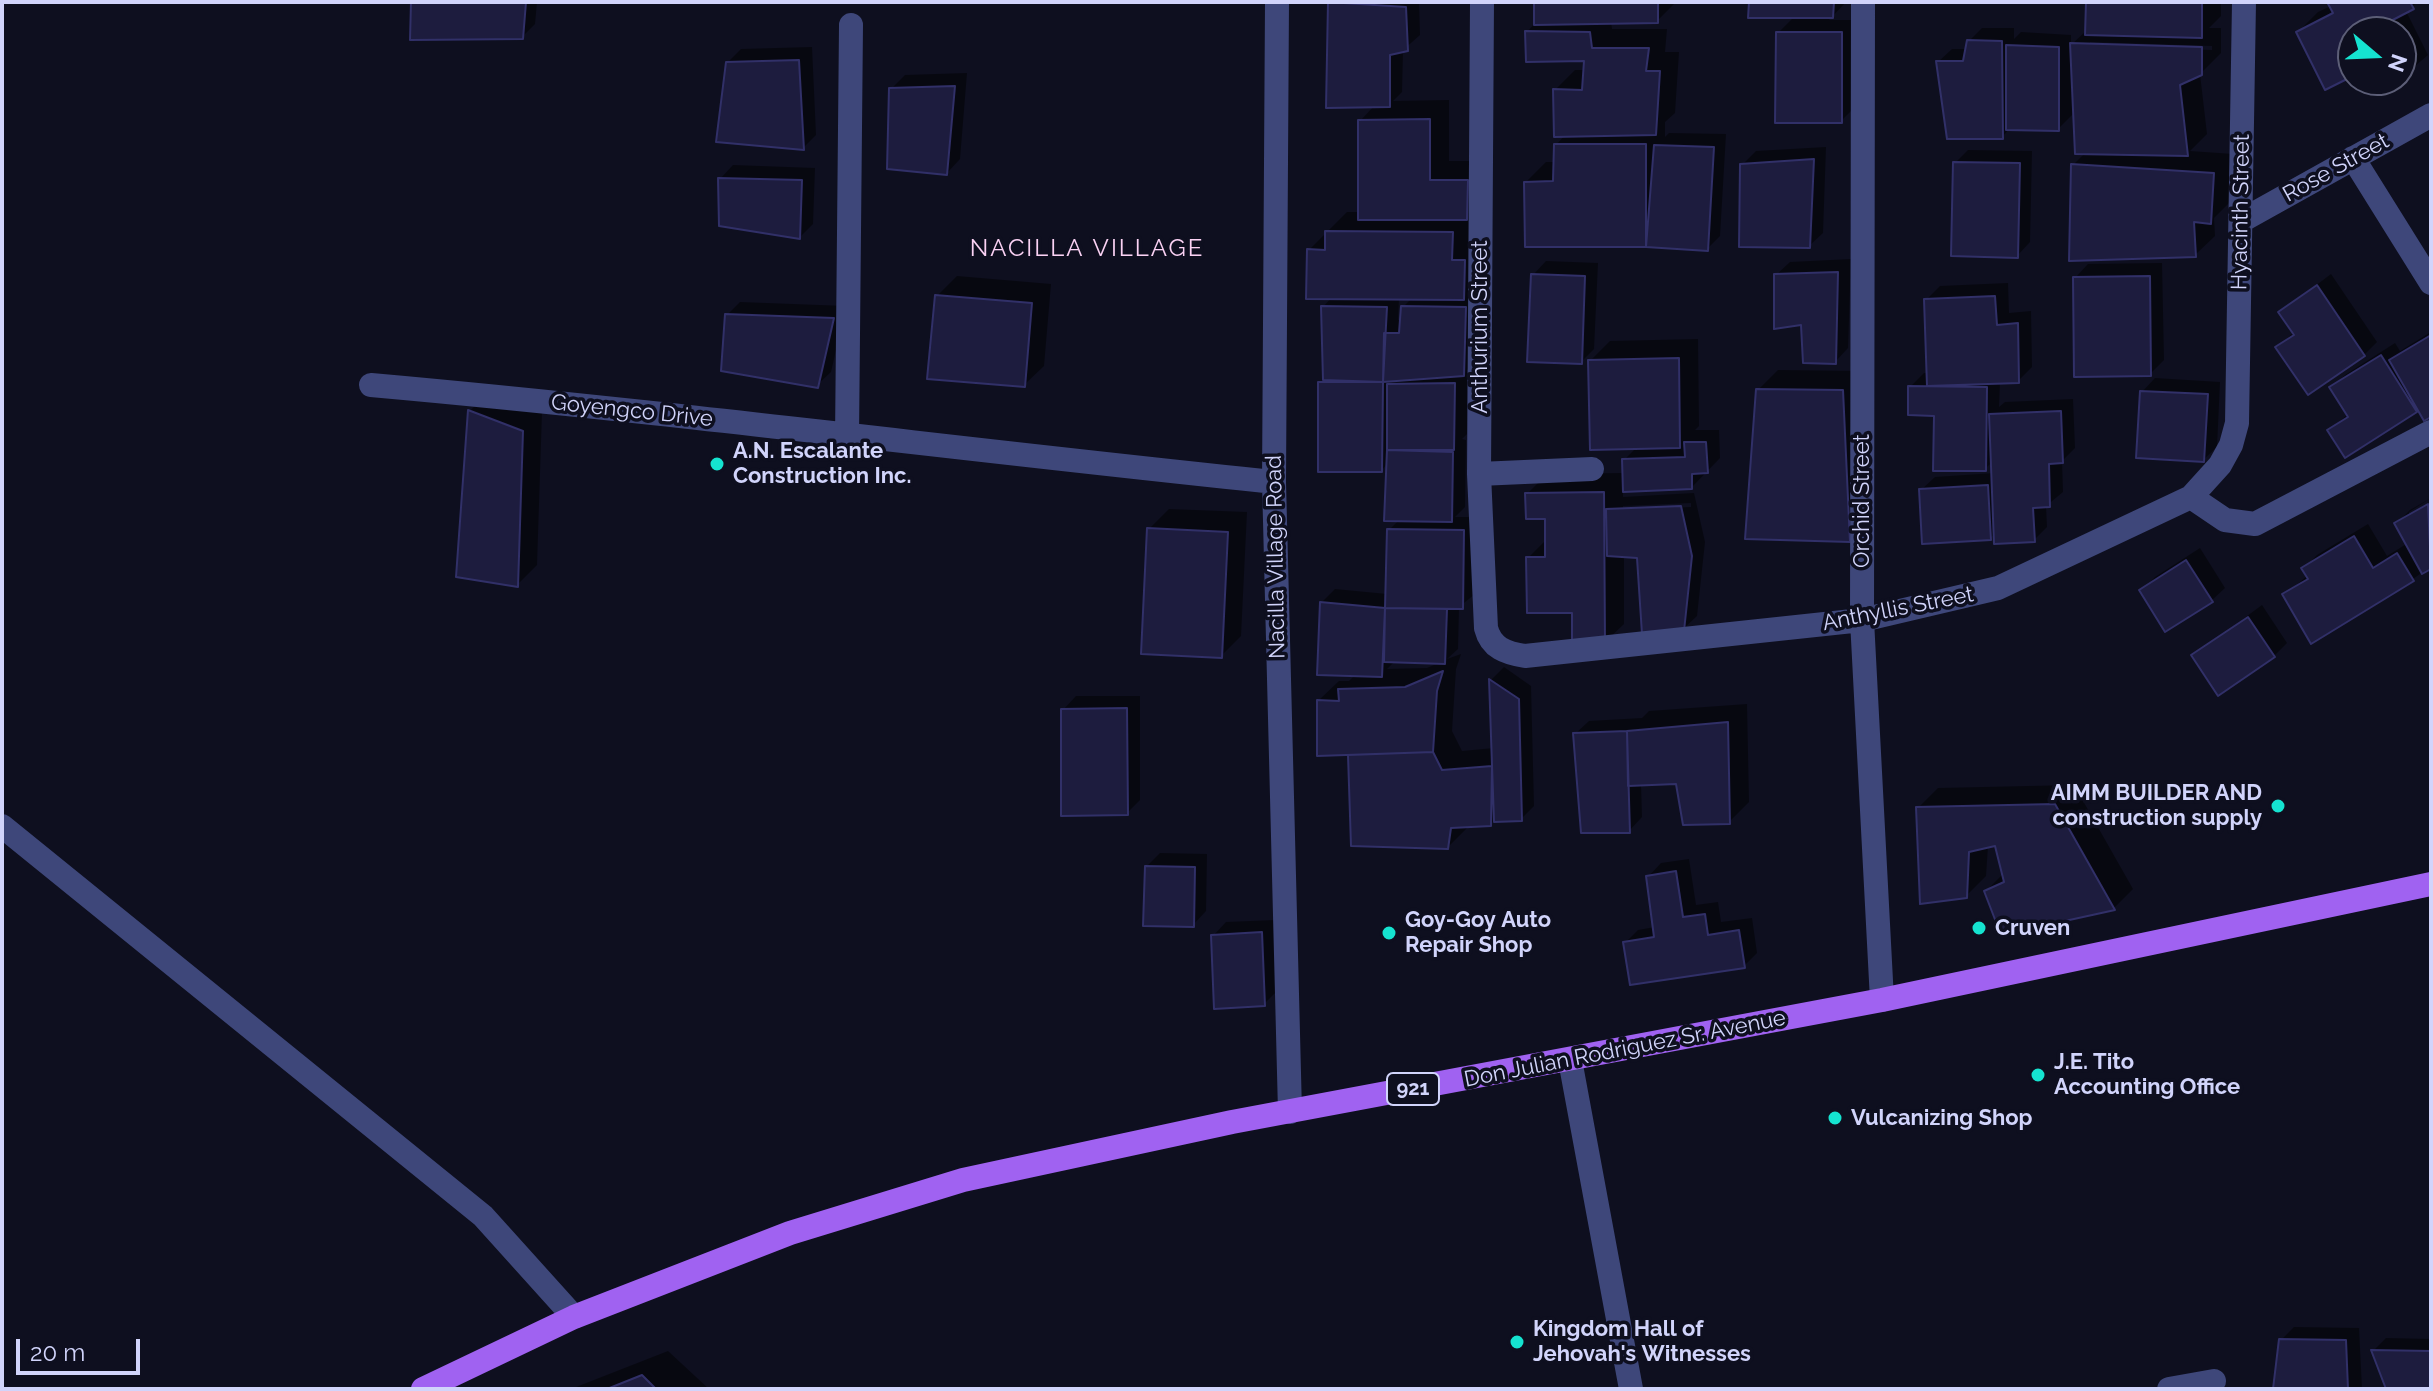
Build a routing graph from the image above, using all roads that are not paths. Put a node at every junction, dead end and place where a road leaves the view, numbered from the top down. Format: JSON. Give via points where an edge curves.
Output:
{"nodes":[{"id":1,"x":1277,"y":2,"type":"edge"},
{"id":2,"x":1482,"y":2,"type":"edge"},
{"id":3,"x":1863,"y":2,"type":"edge"},
{"id":4,"x":2244,"y":2,"type":"edge"},
{"id":5,"x":851,"y":25,"type":"dead end"},
{"id":6,"x":2431,"y":115,"type":"edge"},
{"id":7,"x":2353,"y":158,"type":"junction"},
{"id":8,"x":2241,"y":221,"type":"junction"},
{"id":9,"x":2431,"y":283,"type":"edge"},
{"id":10,"x":371,"y":385,"type":"dead end"},
{"id":11,"x":2237,"y":423,"type":"joint"},
{"id":12,"x":2431,"y":432,"type":"edge"},
{"id":13,"x":847,"y":438,"type":"junction"},
{"id":14,"x":1592,"y":469,"type":"dead end"},
{"id":15,"x":1479,"y":474,"type":"junction"},
{"id":16,"x":1274,"y":482,"type":"junction"},
{"id":17,"x":2191,"y":497,"type":"junction"},
{"id":18,"x":1862,"y":620,"type":"junction"},
{"id":19,"x":1498,"y":648,"type":"joint"},
{"id":20,"x":2,"y":826,"type":"edge"},
{"id":21,"x":2431,"y":884,"type":"edge"},
{"id":22,"x":1882,"y":1000,"type":"junction"},
{"id":23,"x":1570,"y":1060,"type":"junction"},
{"id":24,"x":1290,"y":1112,"type":"junction"},
{"id":25,"x":574,"y":1317,"type":"junction"},
{"id":26,"x":2214,"y":1381,"type":"dead end"},
{"id":27,"x":423,"y":1389,"type":"edge"},
{"id":28,"x":1631,"y":1389,"type":"edge"},
{"id":29,"x":2169,"y":1389,"type":"edge"}],
"edges":[{"from":1,"to":16,"type":"street","name":"Nacilla Village Road"},
{"from":2,"to":15,"type":"street","name":"Anthurium Street"},
{"from":3,"to":18,"type":"street","name":"Orchid Street"},
{"from":4,"to":8,"type":"street","name":"Hyacinth Street"},
{"from":5,"to":13,"type":"street"},
{"from":6,"to":7,"type":"street","name":"Rose Street"},
{"from":7,"to":8,"type":"street","name":"Rose Street"},
{"from":7,"to":9,"type":"street"},
{"from":8,"to":11,"type":"street","name":"Hyacinth Street"},
{"from":10,"to":13,"type":"street","name":"Goyengco Drive","via":[[636,409]]},
{"from":11,"to":17,"type":"street","name":"Anthyllis Street","via":[[2220,465]]},
{"from":12,"to":17,"type":"street","via":[[2255,524],[2225,520]]},
{"from":13,"to":16,"type":"street","name":"Goyengco Drive"},
{"from":14,"to":15,"type":"street"},
{"from":15,"to":19,"type":"street","name":"Anthurium Street","via":[[1486,628]]},
{"from":16,"to":24,"type":"street","name":"Nacilla Village Road"},
{"from":17,"to":18,"type":"street","name":"Anthyllis Street","via":[[1998,588]]},
{"from":18,"to":19,"type":"street","name":"Anthyllis Street","via":[[1525,656]]},
{"from":18,"to":22,"type":"street","name":"Orchid Street"},
{"from":20,"to":25,"type":"street","via":[[483,1216]]},
{"from":21,"to":22,"type":"main road","name":"Don Julian Rodriguez Sr. Avenue","number":"921"},
{"from":22,"to":23,"type":"main road","name":"Don Julian Rodriguez Sr. Avenue","number":"921"},
{"from":23,"to":24,"type":"main road","name":"Don Julian Rodriguez Sr. Avenue","number":"921"},
{"from":23,"to":28,"type":"street"},
{"from":24,"to":25,"type":"main road","name":"Don Julian Rodriguez Sr. Avenue","number":"921","via":[[963,1180],[790,1233]]},
{"from":25,"to":27,"type":"main road","name":"Don Julian Rodriguez Sr. Avenue","number":"921"},
{"from":26,"to":29,"type":"street"}]}
